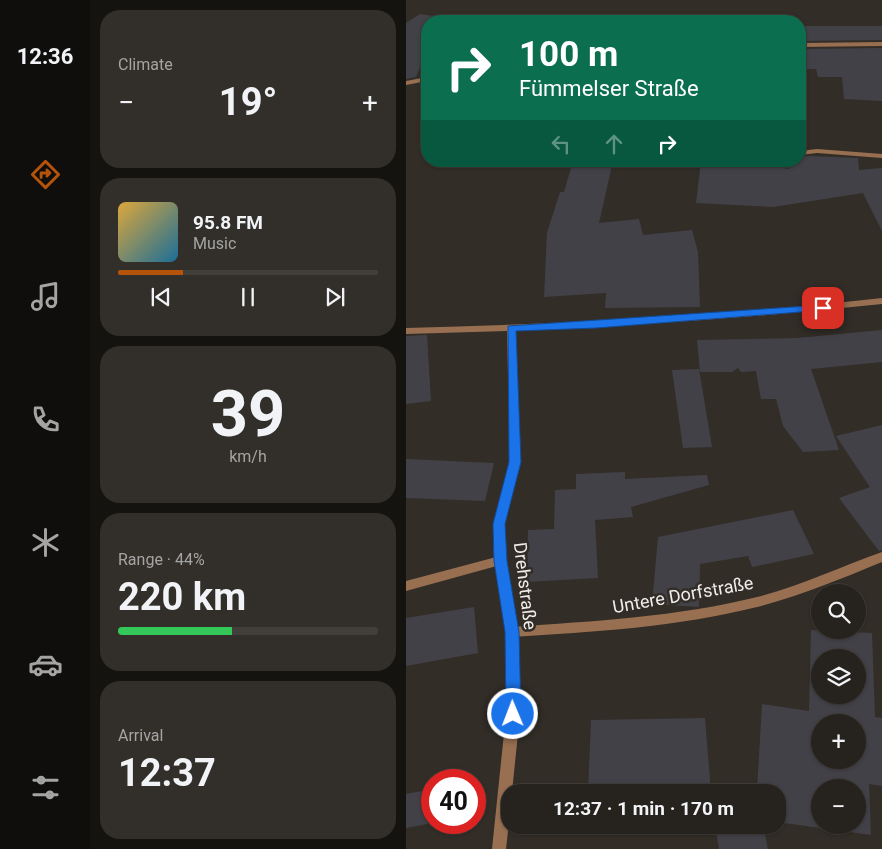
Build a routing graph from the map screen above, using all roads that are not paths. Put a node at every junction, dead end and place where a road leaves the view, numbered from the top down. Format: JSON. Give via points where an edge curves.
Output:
{"nodes":[{"id":1,"x":882,"y":44,"type":"edge"},
{"id":2,"x":806,"y":45,"type":"edge"},
{"id":3,"x":421,"y":80,"type":"edge"},
{"id":4,"x":406,"y":83,"type":"edge"},
{"id":5,"x":806,"y":152,"type":"edge"},
{"id":6,"x":882,"y":156,"type":"edge"},
{"id":7,"x":882,"y":301,"type":"edge"},
{"id":8,"x":511,"y":328,"type":"junction"},
{"id":9,"x":406,"y":331,"type":"edge"},
{"id":10,"x":882,"y":557,"type":"edge"},
{"id":11,"x":500,"y":561,"type":"junction"},
{"id":12,"x":406,"y":586,"type":"edge"},
{"id":13,"x":512,"y":632,"type":"junction"},
{"id":14,"x":499,"y":849,"type":"edge"}],
"edges":[{"from":1,"to":2,"type":"street"},
{"from":3,"to":4,"type":"street"},
{"from":5,"to":6,"type":"street"},
{"from":7,"to":8,"type":"street","via":[[712,317]]},
{"from":8,"to":9,"type":"street"},
{"from":8,"to":11,"type":"street","name":"Drehstraße","via":[[515,462],[499,524]]},
{"from":10,"to":13,"type":"street","name":"Untere Dorfstraße","via":[[823,582],[739,606],[620,625]]},
{"from":11,"to":12,"type":"street"},
{"from":11,"to":13,"type":"street","name":"Drehstraße"},
{"from":13,"to":14,"type":"street","name":"Drehstraße","via":[[513,714]]}]}
